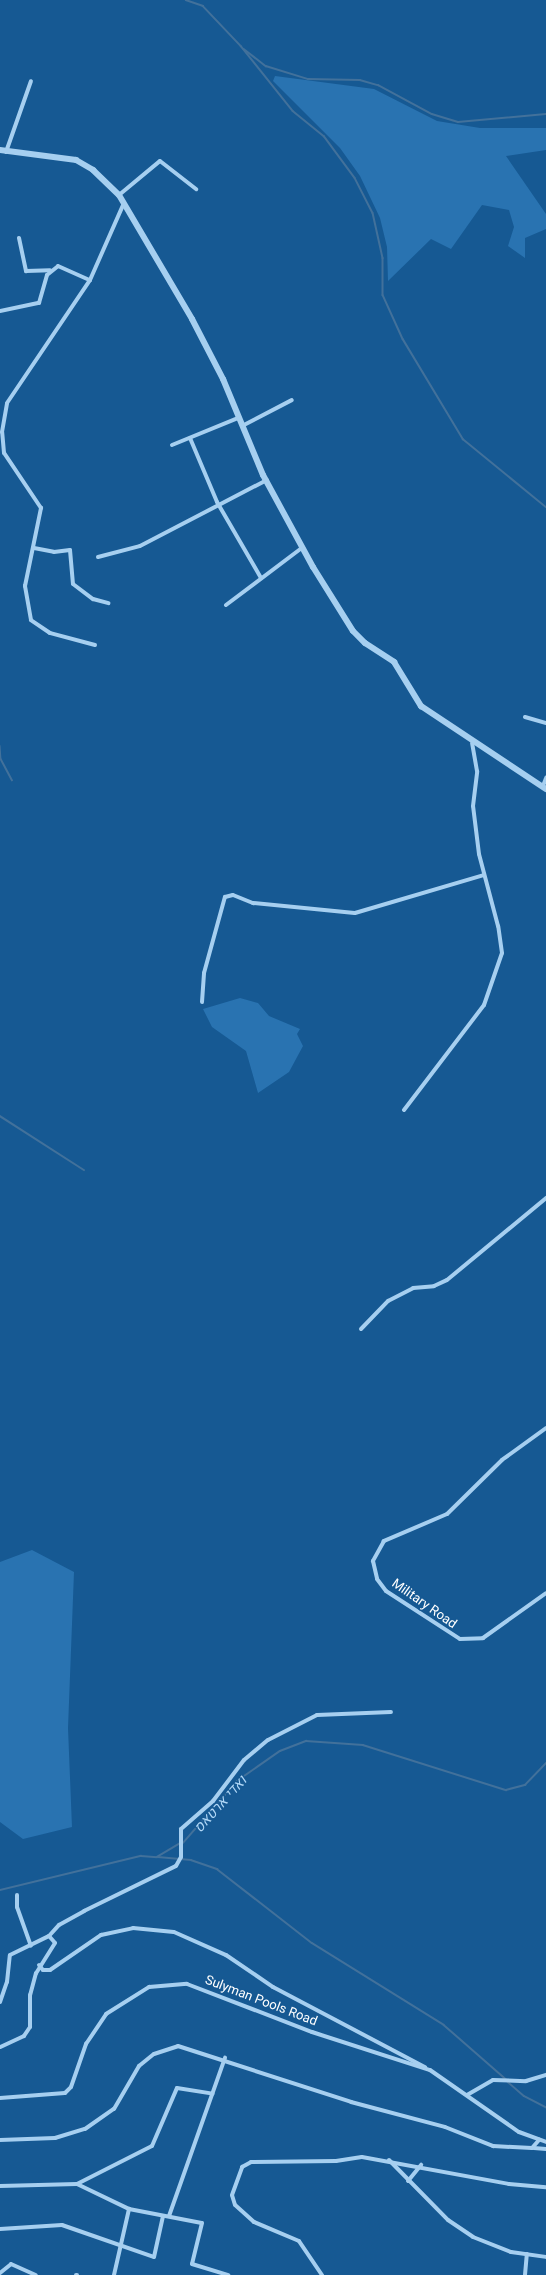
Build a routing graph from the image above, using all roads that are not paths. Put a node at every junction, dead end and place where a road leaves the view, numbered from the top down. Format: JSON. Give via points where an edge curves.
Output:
{"nodes":[{"id":1,"x":31,"y":81,"type":"dead end"},
{"id":2,"x":3,"y":151,"type":"edge"},
{"id":3,"x":196,"y":189,"type":"dead end"},
{"id":4,"x":119,"y":195,"type":"junction"},
{"id":5,"x":125,"y":202,"type":"junction"},
{"id":6,"x":19,"y":238,"type":"dead end"},
{"id":7,"x":51,"y":270,"type":"junction"},
{"id":8,"x":90,"y":280,"type":"junction"},
{"id":9,"x":0,"y":311,"type":"edge"},
{"id":10,"x":292,"y":400,"type":"dead end"},
{"id":11,"x":238,"y":418,"type":"junction"},
{"id":12,"x":242,"y":426,"type":"junction"},
{"id":13,"x":190,"y":438,"type":"junction"},
{"id":14,"x":172,"y":445,"type":"dead end"},
{"id":15,"x":267,"y":480,"type":"junction"},
{"id":16,"x":218,"y":504,"type":"junction"},
{"id":17,"x":303,"y":547,"type":"junction"},
{"id":18,"x":34,"y":548,"type":"junction"},
{"id":19,"x":98,"y":558,"type":"dead end"},
{"id":20,"x":261,"y":578,"type":"junction"},
{"id":21,"x":108,"y":603,"type":"dead end"},
{"id":22,"x":226,"y":605,"type":"dead end"},
{"id":23,"x":95,"y":645,"type":"dead end"},
{"id":24,"x":524,"y":717,"type":"dead end"},
{"id":25,"x":546,"y":723,"type":"edge"},
{"id":26,"x":472,"y":743,"type":"junction"},
{"id":27,"x":546,"y":778,"type":"edge"},
{"id":28,"x":544,"y":787,"type":"edge"},
{"id":29,"x":484,"y":874,"type":"junction"},
{"id":30,"x":202,"y":1002,"type":"dead end"},
{"id":31,"x":404,"y":1110,"type":"dead end"},
{"id":32,"x":546,"y":1198,"type":"edge"},
{"id":33,"x":361,"y":1329,"type":"dead end"},
{"id":34,"x":546,"y":1428,"type":"edge"},
{"id":35,"x":546,"y":1593,"type":"edge"},
{"id":36,"x":391,"y":1712,"type":"dead end"},
{"id":37,"x":16,"y":1895,"type":"dead end"},
{"id":38,"x":49,"y":1936,"type":"junction"},
{"id":39,"x":32,"y":1946,"type":"junction"},
{"id":40,"x":39,"y":1965,"type":"junction"},
{"id":41,"x":0,"y":2002,"type":"edge"},
{"id":42,"x":0,"y":2046,"type":"edge"},
{"id":43,"x":225,"y":2058,"type":"junction"},
{"id":44,"x":430,"y":2070,"type":"junction"},
{"id":45,"x":546,"y":2075,"type":"edge"},
{"id":46,"x":213,"y":2094,"type":"junction"},
{"id":47,"x":467,"y":2095,"type":"junction"},
{"id":48,"x":0,"y":2098,"type":"edge"},
{"id":49,"x":0,"y":2140,"type":"edge"},
{"id":50,"x":539,"y":2140,"type":"junction"},
{"id":51,"x":546,"y":2142,"type":"edge"},
{"id":52,"x":532,"y":2148,"type":"junction"},
{"id":53,"x":546,"y":2148,"type":"edge"},
{"id":54,"x":389,"y":2160,"type":"junction"},
{"id":55,"x":421,"y":2165,"type":"junction"},
{"id":56,"x":408,"y":2181,"type":"junction"},
{"id":57,"x":77,"y":2184,"type":"junction"},
{"id":58,"x":0,"y":2186,"type":"edge"},
{"id":59,"x":546,"y":2187,"type":"edge"},
{"id":60,"x":129,"y":2209,"type":"junction"},
{"id":61,"x":163,"y":2216,"type":"junction"},
{"id":62,"x":169,"y":2216,"type":"junction"},
{"id":63,"x":0,"y":2229,"type":"edge"},
{"id":64,"x":121,"y":2248,"type":"junction"},
{"id":65,"x":527,"y":2254,"type":"junction"},
{"id":66,"x":546,"y":2256,"type":"edge"},
{"id":67,"x":0,"y":2273,"type":"edge"},
{"id":68,"x":36,"y":2275,"type":"edge"},
{"id":69,"x":114,"y":2275,"type":"edge"},
{"id":70,"x":228,"y":2275,"type":"edge"},
{"id":71,"x":322,"y":2275,"type":"edge"},
{"id":72,"x":525,"y":2275,"type":"edge"}],
"edges":[{"from":1,"to":2,"type":"street"},
{"from":2,"to":4,"type":"street","via":[[76,160],[93,170]]},
{"from":3,"to":4,"type":"street","via":[[160,161]]},
{"from":4,"to":5,"type":"street"},
{"from":5,"to":8,"type":"street"},
{"from":5,"to":11,"type":"street","via":[[203,339]]},
{"from":6,"to":7,"type":"street","via":[[26,271]]},
{"from":7,"to":8,"type":"street","via":[[58,266],[70,269]]},
{"from":7,"to":9,"type":"street","via":[[39,303]]},
{"from":8,"to":18,"type":"street","via":[[6,403],[2,432],[4,453],[41,508]]},
{"from":10,"to":12,"type":"street"},
{"from":11,"to":12,"type":"street"},
{"from":11,"to":13,"type":"street"},
{"from":12,"to":15,"type":"street"},
{"from":13,"to":14,"type":"street"},
{"from":13,"to":16,"type":"street"},
{"from":15,"to":16,"type":"street"},
{"from":15,"to":17,"type":"street"},
{"from":16,"to":19,"type":"street","via":[[140,546]]},
{"from":16,"to":20,"type":"street"},
{"from":17,"to":20,"type":"street"},
{"from":17,"to":26,"type":"street","via":[[356,634],[394,662],[421,706]]},
{"from":18,"to":21,"type":"street","via":[[54,552],[70,550],[73,584],[93,599]]},
{"from":18,"to":23,"type":"street","via":[[25,586],[31,620],[50,633]]},
{"from":20,"to":22,"type":"street"},
{"from":24,"to":25,"type":"street"},
{"from":26,"to":28,"type":"street"},
{"from":26,"to":29,"type":"street","via":[[477,771],[473,806]]},
{"from":27,"to":28,"type":"street"},
{"from":29,"to":30,"type":"street","via":[[355,913],[253,902],[233,895],[225,897],[204,973]]},
{"from":29,"to":31,"type":"street","via":[[502,953],[484,1005]]},
{"from":32,"to":33,"type":"street","via":[[446,1280],[434,1286],[413,1288],[388,1302]]},
{"from":34,"to":35,"type":"street","name":"Military Road","via":[[502,1460],[447,1514],[384,1541],[373,1562],[377,1579],[386,1591],[460,1640],[483,1638]]},
{"from":36,"to":38,"type":"street","via":[[317,1715],[268,1740],[244,1760],[213,1801],[181,1829],[181,1857],[176,1866],[59,1925]]},
{"from":37,"to":39,"type":"street","via":[[17,1907]]},
{"from":38,"to":39,"type":"street"},
{"from":38,"to":40,"type":"street","via":[[56,1943]]},
{"from":39,"to":41,"type":"street","via":[[10,1955]]},
{"from":40,"to":42,"type":"street","via":[[30,1996],[30,2027],[24,2036]]},
{"from":40,"to":44,"type":"street","via":[[43,1970],[50,1970],[101,1935],[133,1928],[174,1932],[226,1955],[273,1987],[409,2055]]},
{"from":43,"to":46,"type":"street"},
{"from":43,"to":49,"type":"street","via":[[178,2046],[167,2047],[139,2066],[122,2098],[101,2121],[70,2135]]},
{"from":43,"to":52,"type":"street","via":[[351,2102],[446,2127],[493,2146]]},
{"from":44,"to":47,"type":"street","name":"Sulyman Pools Road"},
{"from":44,"to":48,"type":"street","name":"Sulyman Pools Road","via":[[312,2032],[210,1990],[171,1982],[135,1993],[106,2014],[86,2044],[71,2088],[65,2093]]},
{"from":45,"to":47,"type":"street","via":[[526,2081],[493,2080]]},
{"from":46,"to":57,"type":"street","via":[[177,2088],[152,2146]]},
{"from":46,"to":62,"type":"street"},
{"from":47,"to":50,"type":"street","name":"Sulyman Pools Road","via":[[519,2132]]},
{"from":50,"to":51,"type":"street","name":"Sulyman Pools Road"},
{"from":50,"to":52,"type":"street"},
{"from":52,"to":53,"type":"street"},
{"from":54,"to":55,"type":"street"},
{"from":54,"to":56,"type":"street"},
{"from":54,"to":71,"type":"street","via":[[362,2157],[336,2161],[252,2162],[242,2167],[232,2195],[235,2205],[254,2222],[299,2240]]},
{"from":55,"to":56,"type":"street"},
{"from":55,"to":59,"type":"street","via":[[509,2184]]},
{"from":56,"to":65,"type":"street","via":[[448,2220],[473,2237]]},
{"from":57,"to":58,"type":"street"},
{"from":57,"to":60,"type":"street"},
{"from":60,"to":61,"type":"street"},
{"from":60,"to":64,"type":"street"},
{"from":61,"to":62,"type":"street"},
{"from":61,"to":64,"type":"street","via":[[154,2257]]},
{"from":62,"to":70,"type":"street","via":[[202,2223],[192,2264]]},
{"from":63,"to":64,"type":"street","via":[[62,2225]]},
{"from":64,"to":69,"type":"street"},
{"from":65,"to":66,"type":"street"},
{"from":65,"to":72,"type":"street"},
{"from":67,"to":68,"type":"street","via":[[11,2264]]}]}
